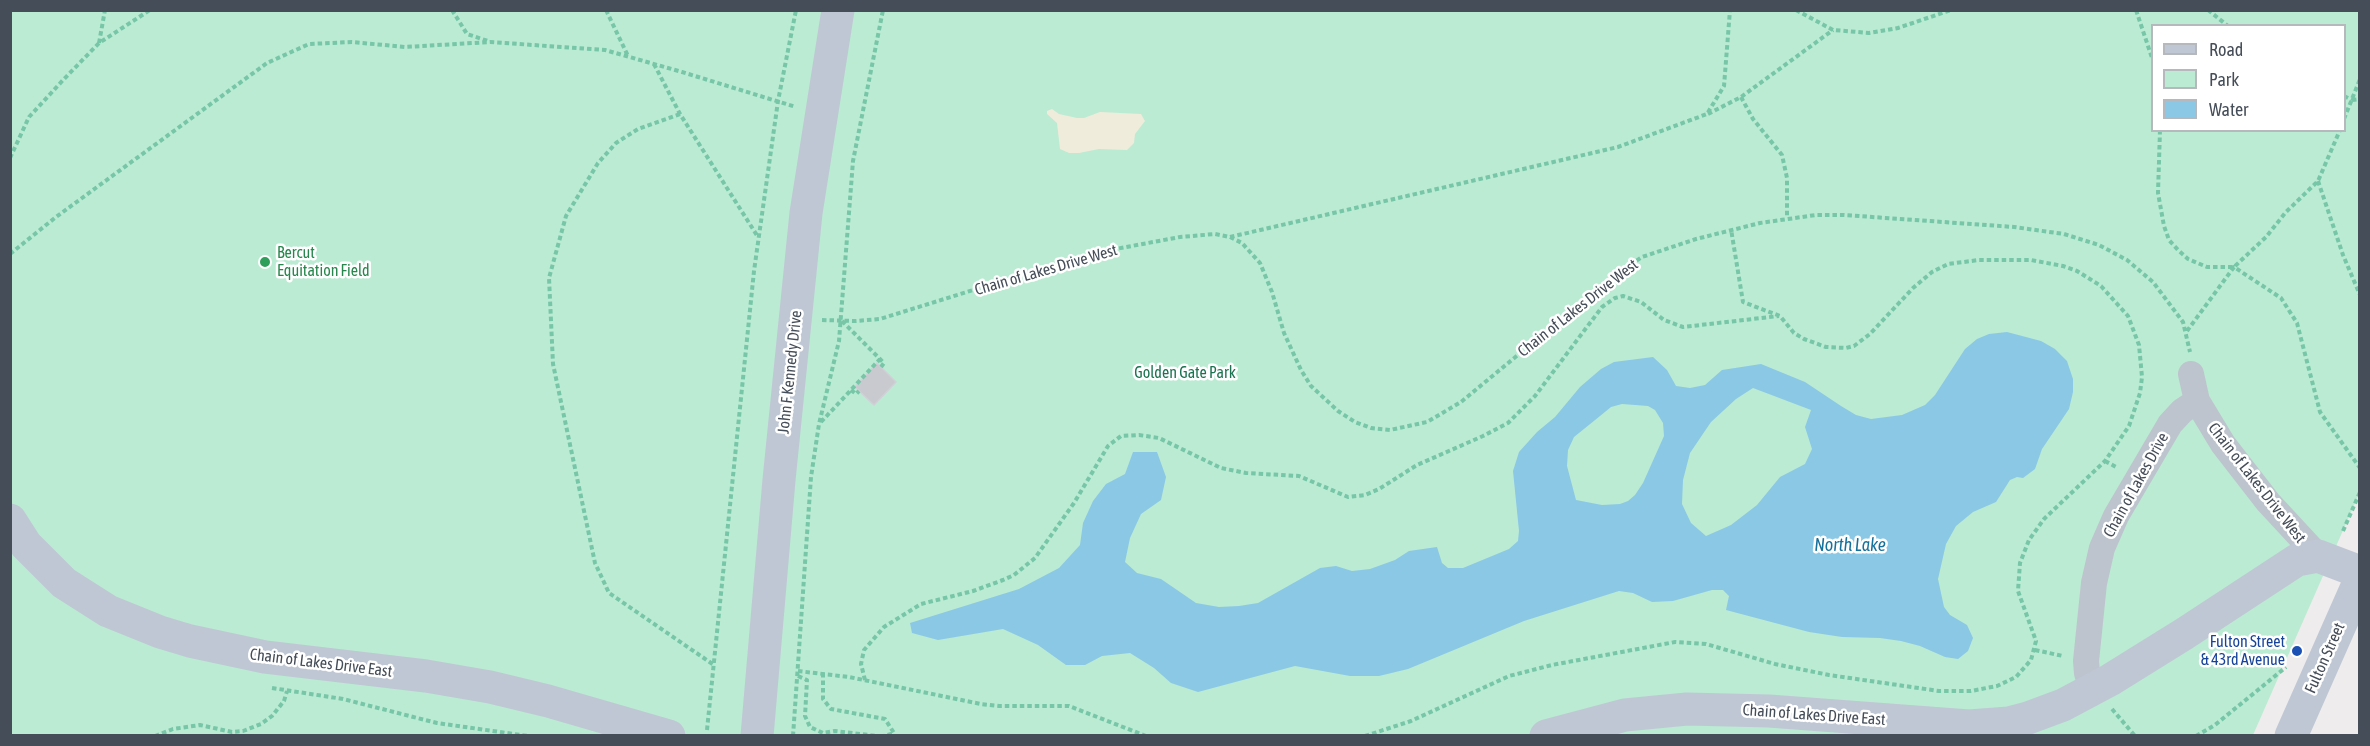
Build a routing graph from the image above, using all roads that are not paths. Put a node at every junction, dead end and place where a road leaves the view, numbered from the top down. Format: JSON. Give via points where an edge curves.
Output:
{"nodes":[{"id":1,"x":837,"y":10,"type":"edge"},
{"id":2,"x":2191,"y":374,"type":"road end"},
{"id":3,"x":2197,"y":401,"type":"junction"},
{"id":4,"x":10,"y":520,"type":"edge"},
{"id":5,"x":2318,"y":556,"type":"junction"},
{"id":6,"x":2360,"y":572,"type":"edge"},
{"id":7,"x":2360,"y":580,"type":"edge"},
{"id":8,"x":2092,"y":689,"type":"junction"},
{"id":9,"x":669,"y":735,"type":"edge"},
{"id":10,"x":757,"y":735,"type":"edge"},
{"id":11,"x":1546,"y":735,"type":"edge"},
{"id":12,"x":2291,"y":735,"type":"edge"}],
"edges":[{"from":1,"to":10,"type":"street","name":"John F Kennedy Drive","via":[[806,213]]},
{"from":2,"to":3,"type":"street","name":"Chain of Lakes Drive West"},
{"from":3,"to":5,"type":"street","name":"Chain of Lakes Drive West","via":[[2243,471]]},
{"from":3,"to":8,"type":"street","name":"Chain of Lakes Drive","via":[[2170,424],[2116,516],[2102,548],[2094,583],[2086,661]]},
{"from":4,"to":9,"type":"street","name":"Chain of Lakes Drive East","via":[[26,545],[63,583],[108,611],[160,632],[265,657],[489,687]]},
{"from":5,"to":6,"type":"street"},
{"from":5,"to":8,"type":"street","name":"Chain of Lakes Drive East","via":[[2291,563]]},
{"from":7,"to":12,"type":"street","name":"Fulton Street"},
{"from":8,"to":11,"type":"street","name":"Chain of Lakes Drive East","via":[[2028,718],[1990,725],[1687,709],[1625,715]]}]}
